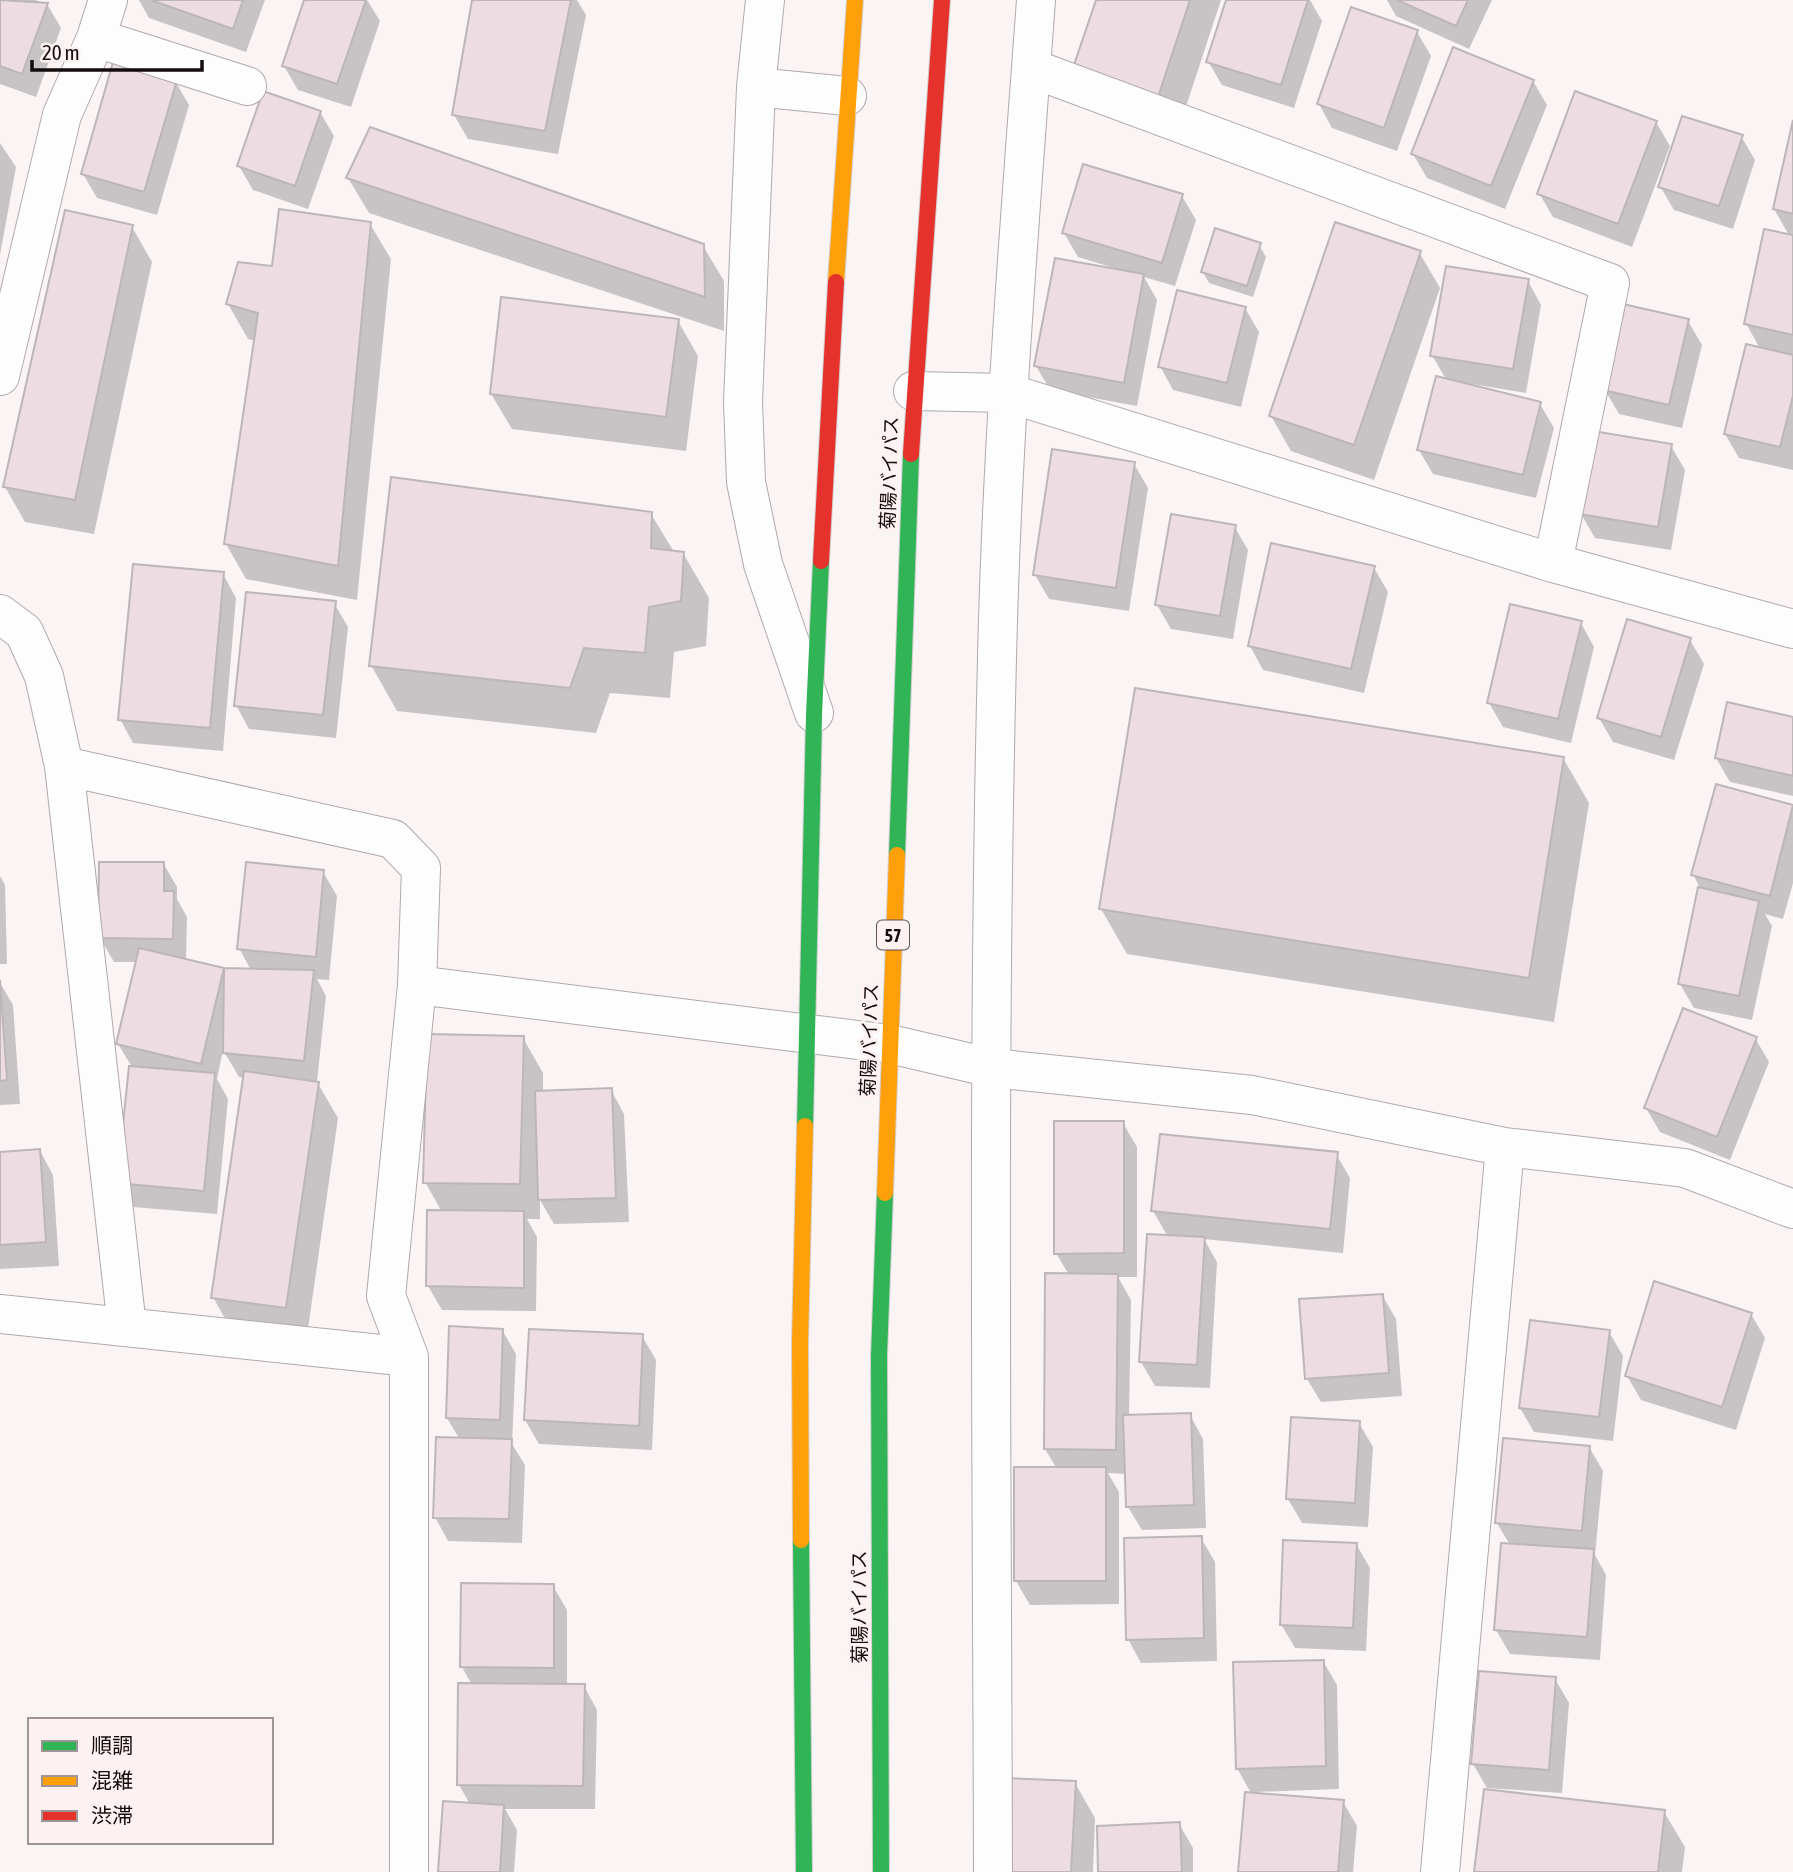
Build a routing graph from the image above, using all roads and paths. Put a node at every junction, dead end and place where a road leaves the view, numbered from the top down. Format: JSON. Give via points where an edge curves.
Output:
{"nodes":[{"id":1,"x":108,"y":0,"type":"edge"},
{"id":2,"x":765,"y":0,"type":"edge"},
{"id":3,"x":855,"y":0,"type":"edge"},
{"id":4,"x":942,"y":0,"type":"edge"},
{"id":5,"x":1036,"y":0,"type":"edge"},
{"id":6,"x":96,"y":38,"type":"junction"},
{"id":7,"x":1031,"y":68,"type":"junction"},
{"id":8,"x":247,"y":86,"type":"dead end"},
{"id":9,"x":756,"y":87,"type":"junction"},
{"id":10,"x":847,"y":96,"type":"junction"},
{"id":11,"x":0,"y":376,"type":"edge"},
{"id":12,"x":913,"y":391,"type":"junction"},
{"id":13,"x":1008,"y":393,"type":"junction"},
{"id":14,"x":1553,"y":563,"type":"junction"},
{"id":15,"x":0,"y":614,"type":"edge"},
{"id":16,"x":1793,"y":629,"type":"edge"},
{"id":17,"x":814,"y":715,"type":"junction"},
{"id":18,"x":64,"y":766,"type":"junction"},
{"id":19,"x":417,"y":985,"type":"junction"},
{"id":20,"x":809,"y":1034,"type":"junction"},
{"id":21,"x":890,"y":1044,"type":"junction"},
{"id":22,"x":992,"y":1068,"type":"junction"},
{"id":23,"x":1505,"y":1147,"type":"junction"},
{"id":24,"x":1793,"y":1209,"type":"edge"},
{"id":25,"x":0,"y":1314,"type":"edge"},
{"id":26,"x":127,"y":1327,"type":"junction"},
{"id":27,"x":409,"y":1357,"type":"junction"},
{"id":28,"x":409,"y":1872,"type":"edge"},
{"id":29,"x":804,"y":1872,"type":"edge"},
{"id":30,"x":881,"y":1872,"type":"edge"},
{"id":31,"x":993,"y":1872,"type":"edge"},
{"id":32,"x":1440,"y":1872,"type":"edge"}],
"edges":[{"from":1,"to":6,"type":"street"},
{"from":2,"to":9,"type":"street"},
{"from":3,"to":10,"type":"highway"},
{"from":4,"to":12,"type":"highway","name":"菊陽バイパス","number":"57"},
{"from":5,"to":7,"type":"street"},
{"from":6,"to":8,"type":"street"},
{"from":6,"to":11,"type":"street","via":[[62,115]]},
{"from":7,"to":13,"type":"street"},
{"from":7,"to":14,"type":"street","via":[[1610,283]]},
{"from":9,"to":10,"type":"street"},
{"from":9,"to":17,"type":"street","via":[[743,402],[746,482],[763,564]]},
{"from":10,"to":17,"type":"highway"},
{"from":12,"to":13,"type":"street"},
{"from":12,"to":21,"type":"highway","name":"菊陽バイパス","number":"57"},
{"from":13,"to":14,"type":"street"},
{"from":13,"to":22,"type":"street","via":[[997,656]]},
{"from":14,"to":16,"type":"street"},
{"from":15,"to":18,"type":"street","via":[[24,632],[44,676]]},
{"from":17,"to":20,"type":"highway"},
{"from":18,"to":19,"type":"street","via":[[393,839],[421,868]]},
{"from":18,"to":26,"type":"street"},
{"from":19,"to":20,"type":"street"},
{"from":19,"to":27,"type":"street","via":[[386,1296]]},
{"from":20,"to":21,"type":"street"},
{"from":20,"to":29,"type":"highway","via":[[800,1343]]},
{"from":21,"to":22,"type":"street"},
{"from":21,"to":30,"type":"highway","name":"菊陽バイパス","number":"57","via":[[879,1356]]},
{"from":22,"to":23,"type":"street","via":[[1251,1095]]},
{"from":22,"to":31,"type":"street"},
{"from":23,"to":24,"type":"street","via":[[1685,1168]]},
{"from":23,"to":32,"type":"street"},
{"from":25,"to":26,"type":"street"},
{"from":26,"to":27,"type":"street"},
{"from":27,"to":28,"type":"street"}]}
